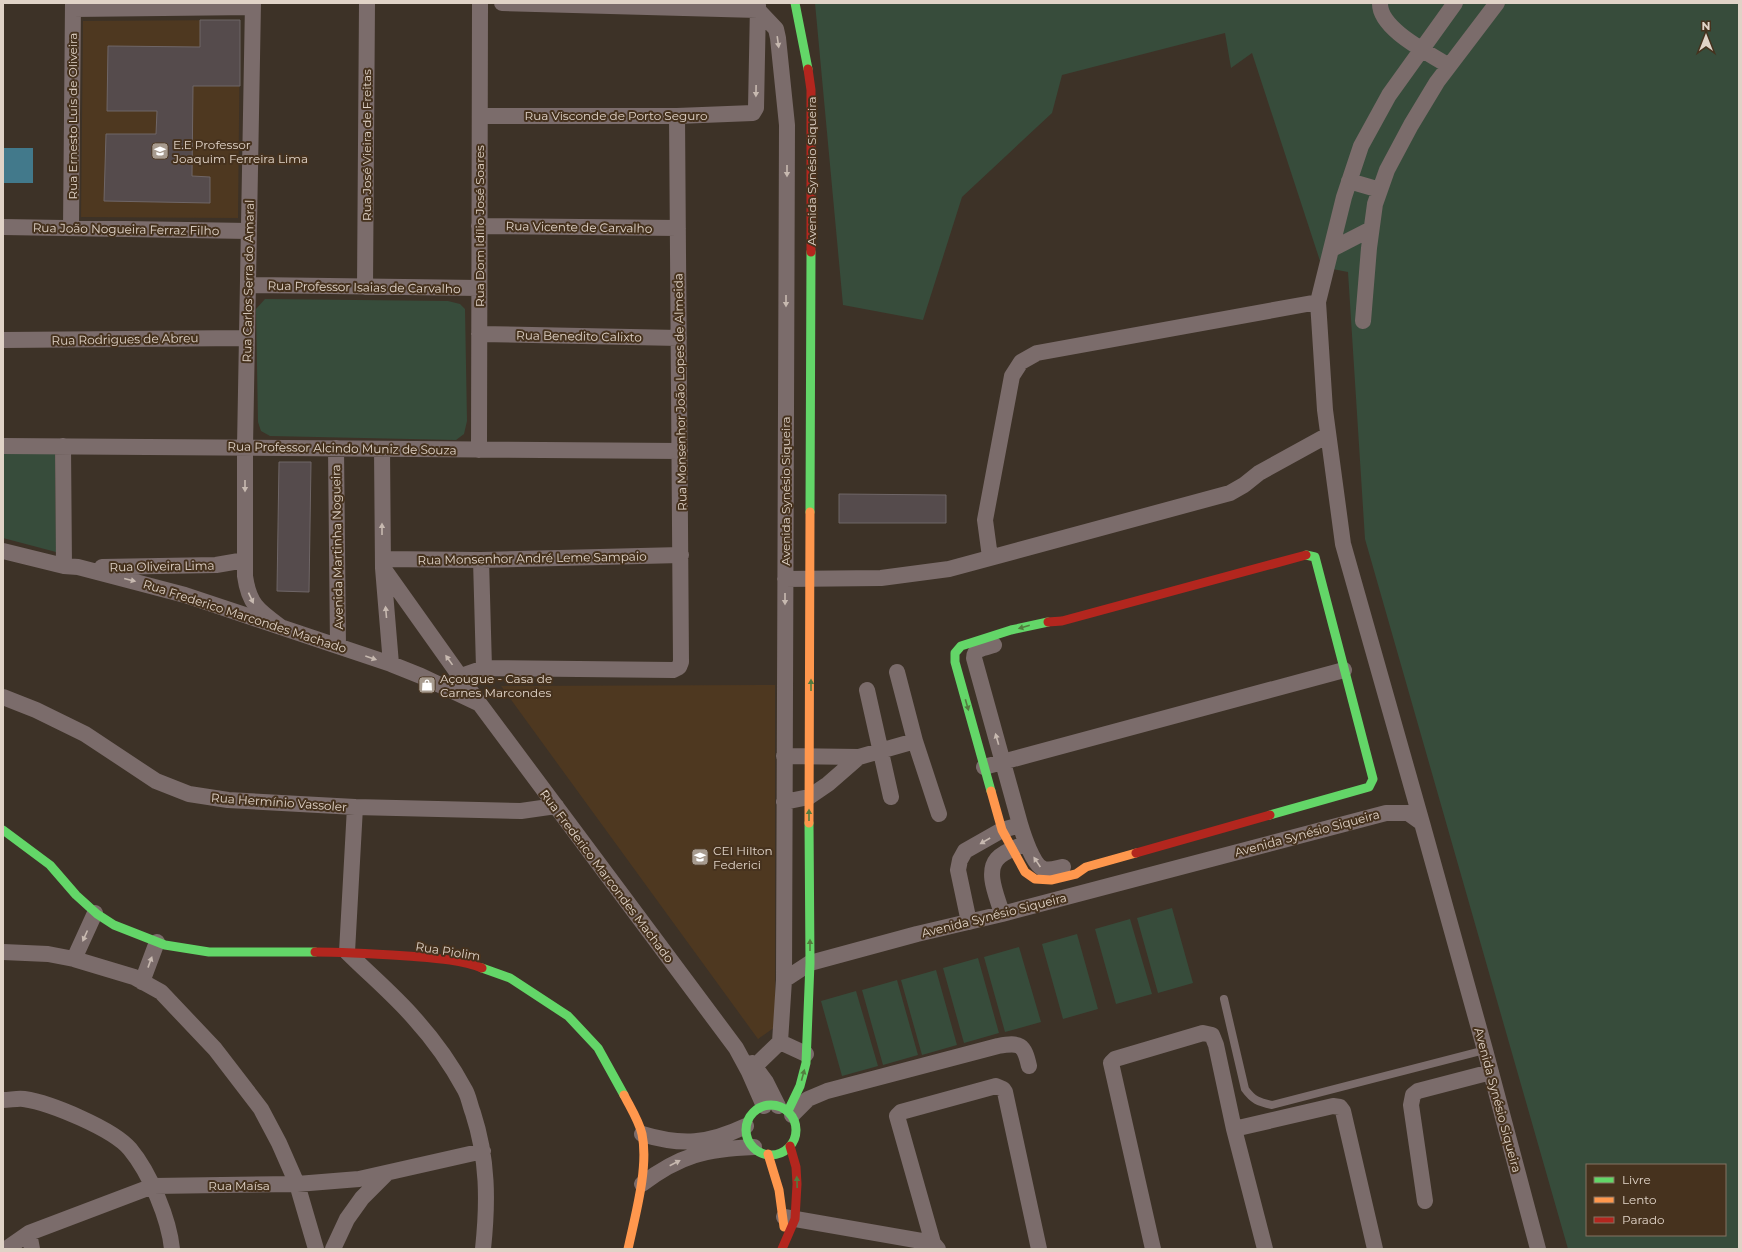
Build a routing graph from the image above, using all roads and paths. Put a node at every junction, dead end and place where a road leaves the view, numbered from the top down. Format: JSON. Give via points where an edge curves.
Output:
{"nodes":[{"id":1,"x":367,"y":3,"type":"edge"},
{"id":2,"x":480,"y":3,"type":"edge"},
{"id":3,"x":502,"y":3,"type":"edge"},
{"id":4,"x":795,"y":3,"type":"edge"},
{"id":5,"x":1380,"y":3,"type":"edge"},
{"id":6,"x":1455,"y":3,"type":"edge"},
{"id":7,"x":1497,"y":3,"type":"edge"},
{"id":8,"x":253,"y":5,"type":"edge"},
{"id":9,"x":73,"y":6,"type":"edge"},
{"id":10,"x":758,"y":7,"type":"edge"},
{"id":11,"x":1422,"y":49,"type":"junction"},
{"id":12,"x":1449,"y":66,"type":"junction"},
{"id":13,"x":480,"y":116,"type":"junction"},
{"id":14,"x":677,"y":116,"type":"junction"},
{"id":15,"x":1350,"y":181,"type":"junction"},
{"id":16,"x":1380,"y":190,"type":"junction"},
{"id":17,"x":479,"y":226,"type":"junction"},
{"id":18,"x":3,"y":227,"type":"edge"},
{"id":19,"x":71,"y":228,"type":"junction"},
{"id":20,"x":678,"y":228,"type":"junction"},
{"id":21,"x":1371,"y":229,"type":"junction"},
{"id":22,"x":249,"y":231,"type":"junction"},
{"id":23,"x":1332,"y":249,"type":"junction"},
{"id":24,"x":248,"y":285,"type":"junction"},
{"id":25,"x":365,"y":287,"type":"junction"},
{"id":26,"x":479,"y":288,"type":"junction"},
{"id":27,"x":1318,"y":302,"type":"junction"},
{"id":28,"x":1363,"y":321,"type":"dead end"},
{"id":29,"x":479,"y":334,"type":"junction"},
{"id":30,"x":247,"y":338,"type":"junction"},
{"id":31,"x":679,"y":338,"type":"junction"},
{"id":32,"x":3,"y":340,"type":"edge"},
{"id":33,"x":1328,"y":435,"type":"junction"},
{"id":34,"x":3,"y":446,"type":"edge"},
{"id":35,"x":63,"y":446,"type":"junction"},
{"id":36,"x":245,"y":448,"type":"junction"},
{"id":37,"x":336,"y":448,"type":"junction"},
{"id":38,"x":382,"y":449,"type":"junction"},
{"id":39,"x":478,"y":450,"type":"junction"},
{"id":40,"x":680,"y":452,"type":"junction"},
{"id":41,"x":3,"y":551,"type":"edge"},
{"id":42,"x":681,"y":555,"type":"junction"},
{"id":43,"x":990,"y":557,"type":"junction"},
{"id":44,"x":245,"y":560,"type":"junction"},
{"id":45,"x":481,"y":560,"type":"junction"},
{"id":46,"x":383,"y":564,"type":"junction"},
{"id":47,"x":71,"y":566,"type":"junction"},
{"id":48,"x":785,"y":579,"type":"junction"},
{"id":49,"x":811,"y":579,"type":"junction"},
{"id":50,"x":1062,"y":621,"type":"junction"},
{"id":51,"x":281,"y":628,"type":"junction"},
{"id":52,"x":338,"y":646,"type":"junction"},
{"id":53,"x":391,"y":664,"type":"junction"},
{"id":54,"x":484,"y":668,"type":"junction"},
{"id":55,"x":1344,"y":670,"type":"junction"},
{"id":56,"x":896,"y":672,"type":"dead end"},
{"id":57,"x":461,"y":676,"type":"junction"},
{"id":58,"x":867,"y":690,"type":"dead end"},
{"id":59,"x":3,"y":697,"type":"edge"},
{"id":60,"x":480,"y":703,"type":"junction"},
{"id":61,"x":915,"y":741,"type":"junction"},
{"id":62,"x":881,"y":751,"type":"junction"},
{"id":63,"x":784,"y":756,"type":"junction"},
{"id":64,"x":810,"y":756,"type":"junction"},
{"id":65,"x":859,"y":757,"type":"junction"},
{"id":66,"x":1003,"y":762,"type":"junction"},
{"id":67,"x":984,"y":767,"type":"junction"},
{"id":68,"x":809,"y":797,"type":"junction"},
{"id":69,"x":891,"y":797,"type":"dead end"},
{"id":70,"x":784,"y":802,"type":"junction"},
{"id":71,"x":556,"y":806,"type":"junction"},
{"id":72,"x":356,"y":807,"type":"junction"},
{"id":73,"x":939,"y":814,"type":"dead end"},
{"id":74,"x":1422,"y":823,"type":"junction"},
{"id":75,"x":1020,"y":824,"type":"junction"},
{"id":76,"x":3,"y":830,"type":"edge"},
{"id":77,"x":1002,"y":830,"type":"junction"},
{"id":78,"x":1026,"y":843,"type":"junction"},
{"id":79,"x":1012,"y":850,"type":"junction"},
{"id":80,"x":1086,"y":867,"type":"junction"},
{"id":81,"x":96,"y":913,"type":"junction"},
{"id":82,"x":1002,"y":914,"type":"junction"},
{"id":83,"x":969,"y":922,"type":"junction"},
{"id":84,"x":157,"y":942,"type":"junction"},
{"id":85,"x":3,"y":952,"type":"edge"},
{"id":86,"x":347,"y":952,"type":"junction"},
{"id":87,"x":74,"y":959,"type":"junction"},
{"id":88,"x":810,"y":964,"type":"junction"},
{"id":89,"x":784,"y":980,"type":"junction"},
{"id":90,"x":142,"y":982,"type":"junction"},
{"id":91,"x":1224,"y":999,"type":"dead end"},
{"id":92,"x":780,"y":1042,"type":"junction"},
{"id":93,"x":1486,"y":1050,"type":"junction"},
{"id":94,"x":806,"y":1054,"type":"junction"},
{"id":95,"x":1029,"y":1066,"type":"dead end"},
{"id":96,"x":753,"y":1069,"type":"junction"},
{"id":97,"x":1491,"y":1072,"type":"junction"},
{"id":98,"x":3,"y":1100,"type":"edge"},
{"id":99,"x":781,"y":1109,"type":"junction"},
{"id":100,"x":746,"y":1126,"type":"junction"},
{"id":101,"x":1234,"y":1129,"type":"junction"},
{"id":102,"x":642,"y":1134,"type":"junction"},
{"id":103,"x":790,"y":1146,"type":"junction"},
{"id":104,"x":483,"y":1151,"type":"junction"},
{"id":105,"x":761,"y":1151,"type":"junction"},
{"id":106,"x":388,"y":1173,"type":"junction"},
{"id":107,"x":297,"y":1184,"type":"junction"},
{"id":108,"x":642,"y":1184,"type":"junction"},
{"id":109,"x":153,"y":1186,"type":"junction"},
{"id":110,"x":1425,"y":1201,"type":"dead end"},
{"id":111,"x":789,"y":1218,"type":"junction"},
{"id":112,"x":29,"y":1233,"type":"junction"},
{"id":113,"x":935,"y":1246,"type":"edge"},
{"id":114,"x":6,"y":1249,"type":"edge"},
{"id":115,"x":32,"y":1249,"type":"edge"},
{"id":116,"x":172,"y":1249,"type":"edge"},
{"id":117,"x":316,"y":1249,"type":"edge"},
{"id":118,"x":333,"y":1249,"type":"edge"},
{"id":119,"x":483,"y":1249,"type":"edge"},
{"id":120,"x":628,"y":1249,"type":"edge"},
{"id":121,"x":782,"y":1249,"type":"edge"},
{"id":122,"x":1039,"y":1249,"type":"edge"},
{"id":123,"x":1153,"y":1249,"type":"edge"},
{"id":124,"x":1265,"y":1249,"type":"edge"},
{"id":125,"x":1376,"y":1249,"type":"edge"},
{"id":126,"x":1538,"y":1249,"type":"edge"}],
"edges":[{"from":1,"to":25,"type":"street","name":"Rua José Vieira de Freitas"},
{"from":2,"to":13,"type":"street","name":"Rua Dom Idílio José Soares"},
{"from":3,"to":10,"type":"street"},
{"from":4,"to":49,"type":"street","name":"Avenida Synésio Siqueira","via":[[811,90]]},
{"from":5,"to":11,"type":"street","via":[[1384,19]]},
{"from":6,"to":11,"type":"street"},
{"from":7,"to":12,"type":"street"},
{"from":8,"to":9,"type":"street"},
{"from":8,"to":22,"type":"street","name":"Rua Carlos Serra do Amaral"},
{"from":9,"to":19,"type":"street","name":"Rua Ernesto Luís de Oliveira"},
{"from":10,"to":14,"type":"street","name":"Rua Visconde de Porto Seguro","one_way":true,"via":[[756,108],[753,113]]},
{"from":10,"to":48,"type":"street","name":"Avenida Synésio Siqueira","one_way":true,"via":[[776,29],[787,125]]},
{"from":11,"to":12,"type":"street"},
{"from":11,"to":15,"type":"street","via":[[1390,95],[1361,146]]},
{"from":12,"to":16,"type":"street","via":[[1410,126],[1387,170]]},
{"from":13,"to":14,"type":"street","name":"Rua Visconde de Porto Seguro"},
{"from":13,"to":17,"type":"street","name":"Rua Dom Idílio José Soares"},
{"from":14,"to":20,"type":"street","name":"Rua Monsenhor João Lopes de Almeida"},
{"from":15,"to":16,"type":"street"},
{"from":15,"to":23,"type":"street"},
{"from":16,"to":21,"type":"street"},
{"from":17,"to":20,"type":"street","name":"Rua Vicente de Carvalho"},
{"from":17,"to":26,"type":"street","name":"Rua Dom Idílio José Soares"},
{"from":18,"to":19,"type":"street","name":"Rua João Nogueira Ferraz Filho"},
{"from":19,"to":22,"type":"street","name":"Rua João Nogueira Ferraz Filho"},
{"from":20,"to":31,"type":"street","name":"Rua Monsenhor João Lopes de Almeida"},
{"from":21,"to":23,"type":"street"},
{"from":21,"to":28,"type":"street"},
{"from":22,"to":24,"type":"street","name":"Rua Carlos Serra do Amaral"},
{"from":23,"to":27,"type":"street"},
{"from":24,"to":25,"type":"street","name":"Rua Professor Isaias de Carvalho"},
{"from":24,"to":30,"type":"street","name":"Rua Carlos Serra do Amaral"},
{"from":25,"to":26,"type":"street","name":"Rua Professor Isaias de Carvalho"},
{"from":26,"to":29,"type":"street","name":"Rua Dom Idílio José Soares"},
{"from":27,"to":33,"type":"street"},
{"from":27,"to":43,"type":"street","via":[[1037,353],[1021,362],[1012,376],[985,520]]},
{"from":29,"to":31,"type":"street","name":"Rua Benedito Calixto"},
{"from":29,"to":39,"type":"street","name":"Rua Dom Idílio José Soares"},
{"from":30,"to":32,"type":"street","name":"Rua Rodrigues de Abreu"},
{"from":30,"to":36,"type":"street","name":"Rua Carlos Serra do Amaral"},
{"from":31,"to":40,"type":"street","name":"Rua Monsenhor João Lopes de Almeida"},
{"from":33,"to":43,"type":"street","via":[[1259,473],[1230,493]]},
{"from":33,"to":74,"type":"street","via":[[1343,544]]},
{"from":34,"to":35,"type":"street","name":"Rua Professor Alcindo Muniz de Souza"},
{"from":35,"to":36,"type":"street","name":"Rua Professor Alcindo Muniz de Souza"},
{"from":35,"to":47,"type":"street"},
{"from":36,"to":37,"type":"street","name":"Rua Professor Alcindo Muniz de Souza"},
{"from":36,"to":44,"type":"street","name":"Rua Carlos Serra do Amaral","one_way":true},
{"from":37,"to":38,"type":"street","name":"Rua Professor Alcindo Muniz de Souza"},
{"from":37,"to":52,"type":"street","name":"Avenida Martinha Nogueira"},
{"from":38,"to":39,"type":"street","name":"Rua Professor Alcindo Muniz de Souza"},
{"from":46,"to":38,"type":"street","one_way":true},
{"from":39,"to":40,"type":"street","name":"Rua Professor Alcindo Muniz de Souza"},
{"from":40,"to":42,"type":"street","name":"Rua Monsenhor João Lopes de Almeida"},
{"from":41,"to":47,"type":"street","name":"Rua Frederico Marcondes Machado"},
{"from":42,"to":45,"type":"street","name":"Rua Monsenhor André Leme Sampaio"},
{"from":42,"to":54,"type":"street","name":"Rua Monsenhor João Lopes de Almeida","via":[[679,667],[673,670]]},
{"from":43,"to":49,"type":"street","via":[[949,569],[881,578]]},
{"from":44,"to":47,"type":"street","name":"Rua Oliveira Lima","via":[[200,566]]},
{"from":44,"to":51,"type":"street","name":"Rua Carlos Serra do Amaral","one_way":true,"via":[[247,589],[252,602]]},
{"from":45,"to":46,"type":"street","name":"Rua Monsenhor André Leme Sampaio"},
{"from":45,"to":54,"type":"street"},
{"from":53,"to":46,"type":"street","one_way":true},
{"from":57,"to":46,"type":"street","name":"Rua Frederico Marcondes Machado","one_way":true},
{"from":47,"to":51,"type":"street","name":"Rua Frederico Marcondes Machado","one_way":true,"via":[[185,595]]},
{"from":48,"to":49,"type":"street"},
{"from":48,"to":63,"type":"street","name":"Avenida Synésio Siqueira","one_way":true},
{"from":64,"to":49,"type":"street","name":"Avenida Synésio Siqueira","one_way":true},
{"from":50,"to":55,"type":"street","via":[[1312,555],[1315,557]]},
{"from":66,"to":50,"type":"street","one_way":true,"via":[[974,653],[976,650],[1037,634]]},
{"from":50,"to":67,"type":"street","one_way":true,"via":[[1029,626],[961,646],[956,650],[955,662]]},
{"from":51,"to":52,"type":"street","name":"Rua Frederico Marcondes Machado"},
{"from":52,"to":53,"type":"street","name":"Rua Frederico Marcondes Machado","one_way":true},
{"from":53,"to":60,"type":"street","name":"Rua Frederico Marcondes Machado"},
{"from":54,"to":57,"type":"street"},
{"from":55,"to":66,"type":"street"},
{"from":55,"to":80,"type":"street","via":[[1373,778],[1369,787]]},
{"from":56,"to":61,"type":"street"},
{"from":57,"to":60,"type":"street","name":"Rua Frederico Marcondes Machado"},
{"from":58,"to":62,"type":"street"},
{"from":59,"to":72,"type":"street","name":"Rua Hermínio Vassoler","via":[[85,734],[156,781],[189,794],[228,800]]},
{"from":60,"to":71,"type":"street","name":"Rua Frederico Marcondes Machado"},
{"from":61,"to":62,"type":"street"},
{"from":61,"to":73,"type":"street"},
{"from":62,"to":65,"type":"street"},
{"from":62,"to":69,"type":"street"},
{"from":63,"to":64,"type":"street"},
{"from":63,"to":70,"type":"street","name":"Avenida Synésio Siqueira"},
{"from":64,"to":65,"type":"street"},
{"from":64,"to":68,"type":"street","name":"Avenida Synésio Siqueira"},
{"from":65,"to":68,"type":"street"},
{"from":66,"to":67,"type":"street"},
{"from":66,"to":75,"type":"street"},
{"from":67,"to":77,"type":"street"},
{"from":68,"to":70,"type":"street"},
{"from":88,"to":68,"type":"street","name":"Avenida Synésio Siqueira","one_way":true},
{"from":70,"to":89,"type":"street","name":"Avenida Synésio Siqueira"},
{"from":71,"to":72,"type":"street","name":"Rua Hermínio Vassoler","via":[[521,811]]},
{"from":71,"to":96,"type":"street","name":"Rua Frederico Marcondes Machado"},
{"from":72,"to":86,"type":"street"},
{"from":74,"to":82,"type":"street","name":"Avenida Synésio Siqueira","via":[[1408,813],[1386,813]]},
{"from":74,"to":93,"type":"street","name":"Avenida Synésio Siqueira"},
{"from":75,"to":77,"type":"street"},
{"from":75,"to":78,"type":"street"},
{"from":76,"to":81,"type":"street","name":"Rua Piolim","via":[[50,865]]},
{"from":77,"to":79,"type":"street"},
{"from":77,"to":83,"type":"street","one_way":true,"via":[[966,851],[960,860],[958,870]]},
{"from":78,"to":79,"type":"street"},
{"from":80,"to":78,"type":"street","one_way":true,"via":[[1042,869]]},
{"from":79,"to":80,"type":"street","via":[[1025,872],[1035,879],[1051,880],[1070,876]]},
{"from":79,"to":82,"type":"street","via":[[998,857],[992,871]]},
{"from":81,"to":84,"type":"street","name":"Rua Piolim","via":[[114,925]]},
{"from":81,"to":87,"type":"street","one_way":true},
{"from":82,"to":83,"type":"street","name":"Avenida Synésio Siqueira"},
{"from":83,"to":88,"type":"street","name":"Avenida Synésio Siqueira"},
{"from":84,"to":86,"type":"street","name":"Rua Piolim","via":[[209,952]]},
{"from":90,"to":84,"type":"street","one_way":true},
{"from":85,"to":87,"type":"street","via":[[48,954]]},
{"from":86,"to":102,"type":"street","name":"Rua Piolim","via":[[433,958],[475,965],[510,978],[568,1016],[598,1048],[633,1112]]},
{"from":86,"to":104,"type":"street","via":[[414,1018],[443,1054],[466,1092]]},
{"from":87,"to":90,"type":"street"},
{"from":88,"to":89,"type":"street","name":"Avenida Synésio Siqueira"},
{"from":88,"to":94,"type":"street","name":"Avenida Synésio Siqueira"},
{"from":89,"to":92,"type":"street","name":"Avenida Synésio Siqueira"},
{"from":90,"to":107,"type":"street","via":[[161,992],[215,1049],[261,1109]]},
{"from":91,"to":93,"type":"lane","via":[[1245,1089],[1251,1098],[1261,1102],[1272,1104]]},
{"from":92,"to":94,"type":"street"},
{"from":92,"to":96,"type":"street"},
{"from":93,"to":97,"type":"street","name":"Avenida Synésio Siqueira"},
{"from":99,"to":94,"type":"street","name":"Avenida Synésio Siqueira","one_way":true,"via":[[800,1086]]},
{"from":95,"to":99,"type":"street","via":[[1025,1051],[1020,1046],[998,1046],[827,1091]]},
{"from":96,"to":99,"type":"street","name":"Rua Frederico Marcondes Machado","via":[[766,1082]]},
{"from":97,"to":110,"type":"street","via":[[1418,1091],[1413,1095],[1410,1104]]},
{"from":97,"to":126,"type":"street","name":"Avenida Synésio Siqueira"},
{"from":98,"to":109,"type":"street","via":[[24,1099],[68,1112],[103,1129],[130,1148]]},
{"from":99,"to":100,"type":"street","via":[[752,1114]]},
{"from":99,"to":103,"type":"street","via":[[795,1121],[796,1134]]},
{"from":100,"to":102,"type":"street","via":[[728,1135],[693,1143],[665,1141]]},
{"from":100,"to":105,"type":"street","via":[[747,1134]]},
{"from":101,"to":123,"type":"street","via":[[1212,1035],[1203,1033],[1113,1061],[1111,1066]]},
{"from":101,"to":124,"type":"street"},
{"from":101,"to":125,"type":"street","via":[[1340,1106]]},
{"from":102,"to":108,"type":"street","name":"Rua Piolim"},
{"from":103,"to":105,"type":"street","via":[[776,1154]]},
{"from":111,"to":103,"type":"street","one_way":true,"via":[[797,1184],[796,1167]]},
{"from":104,"to":106,"type":"street","name":"Rua Maísa"},
{"from":104,"to":119,"type":"street","via":[[487,1182]]},
{"from":108,"to":105,"type":"street","one_way":true,"via":[[661,1170],[697,1154],[719,1150]]},
{"from":105,"to":111,"type":"street","via":[[775,1171]]},
{"from":106,"to":107,"type":"street","name":"Rua Maísa","via":[[359,1179]]},
{"from":106,"to":118,"type":"street","via":[[362,1198],[347,1219]]},
{"from":107,"to":109,"type":"street","name":"Rua Maísa"},
{"from":107,"to":117,"type":"street"},
{"from":108,"to":120,"type":"street","name":"Rua Piolim"},
{"from":109,"to":112,"type":"street","name":"Rua Maísa"},
{"from":109,"to":116,"type":"street","via":[[171,1237]]},
{"from":111,"to":113,"type":"street"},
{"from":111,"to":121,"type":"street"},
{"from":112,"to":114,"type":"street","name":"Rua Maísa"},
{"from":112,"to":115,"type":"street"},
{"from":113,"to":122,"type":"street","via":[[898,1116],[901,1112],[996,1086],[1005,1092]]}]}
